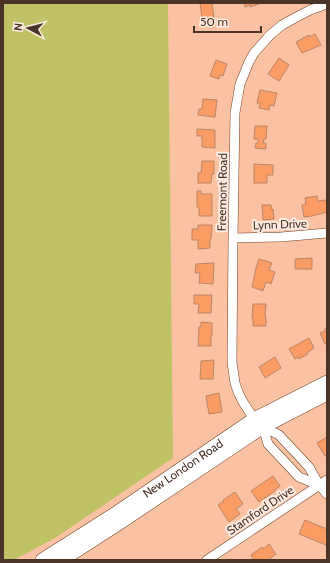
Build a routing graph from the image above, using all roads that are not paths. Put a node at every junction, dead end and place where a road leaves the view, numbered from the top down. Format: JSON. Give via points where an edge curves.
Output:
{"nodes":[{"id":1,"x":327,"y":4,"type":"edge"},
{"id":2,"x":327,"y":233,"type":"edge"},
{"id":3,"x":233,"y":238,"type":"junction"},
{"id":4,"x":327,"y":382,"type":"edge"},
{"id":5,"x":327,"y":394,"type":"edge"},
{"id":6,"x":259,"y":423,"type":"junction"},
{"id":7,"x":323,"y":482,"type":"edge"},
{"id":8,"x":327,"y":494,"type":"edge"},
{"id":9,"x":42,"y":560,"type":"edge"},
{"id":10,"x":62,"y":560,"type":"edge"},
{"id":11,"x":207,"y":560,"type":"edge"}],
"edges":[{"from":1,"to":3,"type":"street","name":"Freemont Road","via":[[293,19],[270,35],[254,53],[244,74],[235,113]]},
{"from":2,"to":3,"type":"street","name":"Lynn Drive"},
{"from":3,"to":6,"type":"street","name":"Freemont Road","via":[[233,373],[243,402]]},
{"from":4,"to":6,"type":"main road","name":"New London Road"},
{"from":5,"to":6,"type":"main road","name":"New London Road"},
{"from":6,"to":7,"type":"street","via":[[279,436]]},
{"from":6,"to":7,"type":"street","via":[[268,444],[299,477]]},
{"from":6,"to":9,"type":"main road","name":"New London Road"},
{"from":6,"to":10,"type":"main road","name":"New London Road","via":[[121,522]]},
{"from":7,"to":8,"type":"street"},
{"from":7,"to":11,"type":"street","name":"Stamford Drive"}]}
